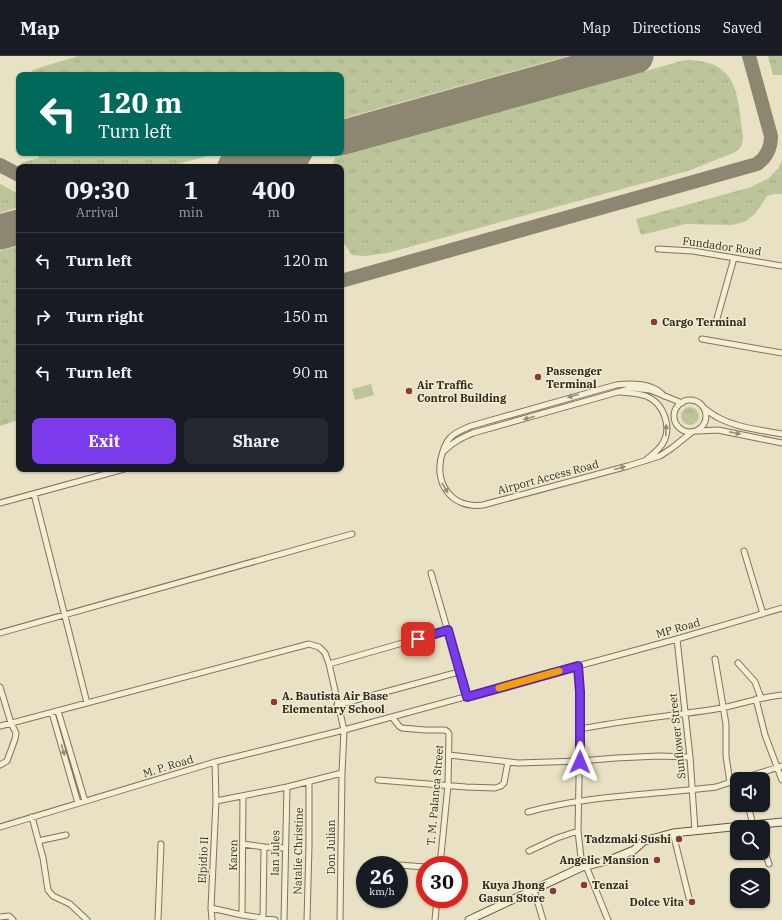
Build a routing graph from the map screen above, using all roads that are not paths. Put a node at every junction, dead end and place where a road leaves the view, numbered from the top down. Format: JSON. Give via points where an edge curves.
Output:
{"nodes":[{"id":1,"x":658,"y":249,"type":"dead end"},
{"id":2,"x":734,"y":258,"type":"junction"},
{"id":3,"x":782,"y":266,"type":"edge"},
{"id":4,"x":703,"y":323,"type":"dead end"},
{"id":5,"x":702,"y":339,"type":"dead end"},
{"id":6,"x":782,"y":353,"type":"edge"},
{"id":7,"x":620,"y":392,"type":"junction"},
{"id":8,"x":664,"y":396,"type":"junction"},
{"id":9,"x":682,"y":403,"type":"junction"},
{"id":10,"x":704,"y":408,"type":"junction"},
{"id":11,"x":694,"y":432,"type":"junction"},
{"id":12,"x":782,"y":434,"type":"edge"},
{"id":13,"x":782,"y":443,"type":"edge"},
{"id":14,"x":443,"y":451,"type":"junction"},
{"id":15,"x":645,"y":461,"type":"junction"},
{"id":16,"x":113,"y":472,"type":"edge"},
{"id":17,"x":34,"y":494,"type":"junction"},
{"id":18,"x":0,"y":503,"type":"edge"},
{"id":19,"x":352,"y":534,"type":"dead end"},
{"id":20,"x":744,"y":552,"type":"dead end"},
{"id":21,"x":431,"y":573,"type":"dead end"},
{"id":22,"x":782,"y":608,"type":"edge"},
{"id":23,"x":763,"y":614,"type":"junction"},
{"id":24,"x":65,"y":615,"type":"junction"},
{"id":25,"x":448,"y":630,"type":"junction"},
{"id":26,"x":0,"y":633,"type":"edge"},
{"id":27,"x":677,"y":639,"type":"junction"},
{"id":28,"x":715,"y":659,"type":"dead end"},
{"id":29,"x":738,"y":662,"type":"dead end"},
{"id":30,"x":329,"y":664,"type":"junction"},
{"id":31,"x":578,"y":666,"type":"junction"},
{"id":32,"x":459,"y":672,"type":"junction"},
{"id":33,"x":0,"y":687,"type":"edge"},
{"id":34,"x":782,"y":695,"type":"edge"},
{"id":35,"x":467,"y":697,"type":"junction"},
{"id":36,"x":759,"y":698,"type":"junction"},
{"id":37,"x":87,"y":703,"type":"junction"},
{"id":38,"x":337,"y":705,"type":"junction"},
{"id":39,"x":723,"y":708,"type":"junction"},
{"id":40,"x":58,"y":711,"type":"junction"},
{"id":41,"x":52,"y":713,"type":"junction"},
{"id":42,"x":685,"y":714,"type":"junction"},
{"id":43,"x":392,"y":717,"type":"junction"},
{"id":44,"x":11,"y":723,"type":"junction"},
{"id":45,"x":0,"y":726,"type":"edge"},
{"id":46,"x":580,"y":729,"type":"junction"},
{"id":47,"x":344,"y":730,"type":"junction"},
{"id":48,"x":449,"y":755,"type":"junction"},
{"id":49,"x":690,"y":757,"type":"junction"},
{"id":50,"x":215,"y":762,"type":"junction"},
{"id":51,"x":508,"y":762,"type":"junction"},
{"id":52,"x":580,"y":762,"type":"junction"},
{"id":53,"x":0,"y":765,"type":"edge"},
{"id":54,"x":780,"y":767,"type":"edge"},
{"id":55,"x":764,"y":772,"type":"edge"},
{"id":56,"x":342,"y":774,"type":"junction"},
{"id":57,"x":378,"y":780,"type":"dead end"},
{"id":58,"x":782,"y":780,"type":"edge"},
{"id":59,"x":309,"y":782,"type":"junction"},
{"id":60,"x":730,"y":783,"type":"joint"},
{"id":61,"x":448,"y":785,"type":"junction"},
{"id":62,"x":287,"y":787,"type":"junction"},
{"id":63,"x":693,"y":790,"type":"junction"},
{"id":64,"x":243,"y":796,"type":"junction"},
{"id":65,"x":580,"y":800,"type":"junction"},
{"id":66,"x":85,"y":801,"type":"junction"},
{"id":67,"x":216,"y":801,"type":"junction"},
{"id":68,"x":78,"y":803,"type":"junction"},
{"id":69,"x":528,"y":812,"type":"dead end"},
{"id":70,"x":32,"y":817,"type":"junction"},
{"id":71,"x":782,"y":822,"type":"edge"},
{"id":72,"x":770,"y":824,"type":"edge"},
{"id":73,"x":0,"y":827,"type":"edge"},
{"id":74,"x":730,"y":828,"type":"edge"},
{"id":75,"x":578,"y":831,"type":"junction"},
{"id":76,"x":696,"y":831,"type":"junction"},
{"id":77,"x":673,"y":833,"type":"junction"},
{"id":78,"x":66,"y":835,"type":"dead end"},
{"id":79,"x":38,"y":841,"type":"junction"},
{"id":80,"x":161,"y":844,"type":"dead end"},
{"id":81,"x":243,"y":844,"type":"junction"},
{"id":82,"x":264,"y":846,"type":"junction"},
{"id":83,"x":285,"y":848,"type":"junction"},
{"id":84,"x":529,"y":851,"type":"dead end"},
{"id":85,"x":441,"y":856,"type":"edge"},
{"id":86,"x":768,"y":860,"type":"edge"},
{"id":87,"x":769,"y":864,"type":"dead end"},
{"id":88,"x":584,"y":867,"type":"junction"},
{"id":89,"x":534,"y":890,"type":"junction"},
{"id":90,"x":689,"y":898,"type":"dead end"},
{"id":91,"x":210,"y":908,"type":"junction"},
{"id":92,"x":437,"y":908,"type":"edge"},
{"id":93,"x":242,"y":915,"type":"junction"},
{"id":94,"x":0,"y":917,"type":"edge"},
{"id":95,"x":484,"y":917,"type":"edge"},
{"id":96,"x":263,"y":918,"type":"junction"},
{"id":97,"x":12,"y":920,"type":"edge"},
{"id":98,"x":87,"y":920,"type":"edge"},
{"id":99,"x":158,"y":920,"type":"edge"},
{"id":100,"x":212,"y":920,"type":"edge"},
{"id":101,"x":275,"y":920,"type":"edge"},
{"id":102,"x":284,"y":920,"type":"edge"},
{"id":103,"x":307,"y":920,"type":"edge"},
{"id":104,"x":340,"y":920,"type":"edge"},
{"id":105,"x":436,"y":920,"type":"edge"},
{"id":106,"x":469,"y":920,"type":"edge"},
{"id":107,"x":542,"y":920,"type":"edge"},
{"id":108,"x":608,"y":920,"type":"edge"}],
"edges":[{"from":1,"to":2,"type":"street","name":"Fundador Road","via":[[693,251]]},
{"from":2,"to":3,"type":"street","name":"Fundador Road"},
{"from":2,"to":4,"type":"street","via":[[716,322]]},
{"from":5,"to":6,"type":"street"},
{"from":7,"to":8,"type":"street","name":"Airport Access Road","via":[[636,388]]},
{"from":7,"to":14,"type":"street","name":"Airport Access Road","one_way":true,"via":[[460,438]]},
{"from":15,"to":7,"type":"street","one_way":true,"via":[[660,448],[665,437],[667,427],[663,413],[658,404],[650,398]]},
{"from":8,"to":9,"type":"street","name":"Airport Access Road"},
{"from":8,"to":14,"type":"street","name":"Airport Access Road","one_way":true,"via":[[657,388],[639,384],[600,388],[471,426],[452,435]]},
{"from":9,"to":10,"type":"street","via":[[690,400],[698,402]]},
{"from":9,"to":11,"type":"street","via":[[674,414],[676,424],[682,430]]},
{"from":10,"to":11,"type":"street","via":[[706,421]]},
{"from":10,"to":12,"type":"street","via":[[717,417],[740,426]]},
{"from":11,"to":13,"type":"street","one_way":true,"via":[[718,430]]},
{"from":11,"to":15,"type":"street","name":"Airport Access Road","via":[[666,453]]},
{"from":14,"to":15,"type":"street","name":"Airport Access Road","one_way":true,"via":[[439,468],[444,488],[459,502],[475,506]]},
{"from":16,"to":17,"type":"street"},
{"from":17,"to":18,"type":"street"},
{"from":17,"to":24,"type":"street"},
{"from":19,"to":24,"type":"street"},
{"from":20,"to":23,"type":"street"},
{"from":21,"to":25,"type":"street"},
{"from":22,"to":23,"type":"street","name":"MP Road"},
{"from":23,"to":27,"type":"street","name":"MP Road"},
{"from":24,"to":26,"type":"street"},
{"from":24,"to":37,"type":"street"},
{"from":25,"to":30,"type":"street"},
{"from":25,"to":32,"type":"street"},
{"from":27,"to":31,"type":"street","name":"MP Road"},
{"from":27,"to":42,"type":"street","name":"Sunflower Street"},
{"from":28,"to":39,"type":"street"},
{"from":29,"to":36,"type":"street","via":[[755,682]]},
{"from":30,"to":37,"type":"street","name":"Don Julian","via":[[325,653],[319,647],[309,644]]},
{"from":30,"to":38,"type":"street","name":"Don Julian"},
{"from":31,"to":35,"type":"street","name":"MP Road"},
{"from":31,"to":46,"type":"street"},
{"from":32,"to":35,"type":"street"},
{"from":32,"to":38,"type":"street"},
{"from":33,"to":44,"type":"street"},
{"from":34,"to":36,"type":"street"},
{"from":35,"to":43,"type":"street","name":"M. P. Road"},
{"from":36,"to":39,"type":"street"},
{"from":36,"to":54,"type":"street","via":[[765,735]]},
{"from":37,"to":40,"type":"street","name":"Don Julian"},
{"from":38,"to":47,"type":"street","name":"Don Julian"},
{"from":39,"to":42,"type":"street"},
{"from":39,"to":60,"type":"street"},
{"from":40,"to":41,"type":"street","name":"Don Julian"},
{"from":40,"to":66,"type":"street"},
{"from":41,"to":44,"type":"street","name":"Don Julian"},
{"from":41,"to":68,"type":"street","one_way":true},
{"from":42,"to":46,"type":"street"},
{"from":42,"to":49,"type":"street","name":"Sunflower Street"},
{"from":43,"to":47,"type":"street","name":"M. P. Road"},
{"from":43,"to":48,"type":"street","name":"T. M. Palanca Street","via":[[402,728],[445,730],[450,737]]},
{"from":44,"to":45,"type":"street","name":"Don Julian"},
{"from":44,"to":53,"type":"street","via":[[16,733],[15,739],[7,761]]},
{"from":46,"to":52,"type":"street"},
{"from":47,"to":50,"type":"street","name":"M. P. Road"},
{"from":47,"to":56,"type":"street","name":"Don Julian"},
{"from":48,"to":51,"type":"street"},
{"from":48,"to":61,"type":"street","name":"T. M. Palanca Street"},
{"from":49,"to":52,"type":"street","via":[[616,758]]},
{"from":49,"to":63,"type":"street","name":"Sunflower Street"},
{"from":50,"to":66,"type":"street","name":"M. P. Road"},
{"from":50,"to":67,"type":"street","name":"Elpidio II"},
{"from":51,"to":52,"type":"street"},
{"from":51,"to":61,"type":"street","via":[[504,783],[501,786],[484,788]]},
{"from":52,"to":65,"type":"street"},
{"from":54,"to":55,"type":"street"},
{"from":54,"to":58,"type":"street"},
{"from":56,"to":59,"type":"street"},
{"from":56,"to":104,"type":"street","name":"Don Julian"},
{"from":57,"to":61,"type":"street"},
{"from":59,"to":62,"type":"street"},
{"from":59,"to":103,"type":"street","name":"Natalie Christine"},
{"from":60,"to":63,"type":"street"},
{"from":61,"to":85,"type":"street","name":"T. M. Palanca Street"},
{"from":62,"to":64,"type":"street"},
{"from":62,"to":83,"type":"street","name":"Ian Jules"},
{"from":63,"to":65,"type":"street"},
{"from":63,"to":76,"type":"street","name":"Sunflower Street"},
{"from":64,"to":67,"type":"street"},
{"from":64,"to":81,"type":"street","name":"Karen"},
{"from":65,"to":69,"type":"street"},
{"from":65,"to":75,"type":"street"},
{"from":66,"to":68,"type":"street","name":"M. P. Road"},
{"from":67,"to":91,"type":"street","name":"Elpidio II"},
{"from":68,"to":70,"type":"street","name":"M. P. Road"},
{"from":70,"to":73,"type":"street","name":"M. P. Road"},
{"from":70,"to":79,"type":"street"},
{"from":71,"to":72,"type":"street"},
{"from":74,"to":76,"type":"street"},
{"from":75,"to":84,"type":"street"},
{"from":75,"to":88,"type":"street"},
{"from":76,"to":77,"type":"street"},
{"from":77,"to":88,"type":"street","via":[[644,841],[634,850]]},
{"from":77,"to":90,"type":"street"},
{"from":78,"to":79,"type":"street"},
{"from":79,"to":98,"type":"street","via":[[46,886],[50,893],[70,904]]},
{"from":80,"to":99,"type":"street"},
{"from":81,"to":82,"type":"street"},
{"from":81,"to":93,"type":"street","name":"Karen"},
{"from":82,"to":83,"type":"street"},
{"from":82,"to":96,"type":"street"},
{"from":83,"to":102,"type":"street","name":"Ian Jules"},
{"from":86,"to":87,"type":"street"},
{"from":88,"to":89,"type":"street"},
{"from":88,"to":108,"type":"street"},
{"from":89,"to":95,"type":"street"},
{"from":89,"to":107,"type":"street"},
{"from":91,"to":93,"type":"street"},
{"from":91,"to":100,"type":"street","name":"Elpidio II"},
{"from":92,"to":105,"type":"street"},
{"from":93,"to":96,"type":"street"},
{"from":94,"to":97,"type":"street","via":[[9,916]]},
{"from":95,"to":106,"type":"street"},
{"from":96,"to":101,"type":"street"}]}
